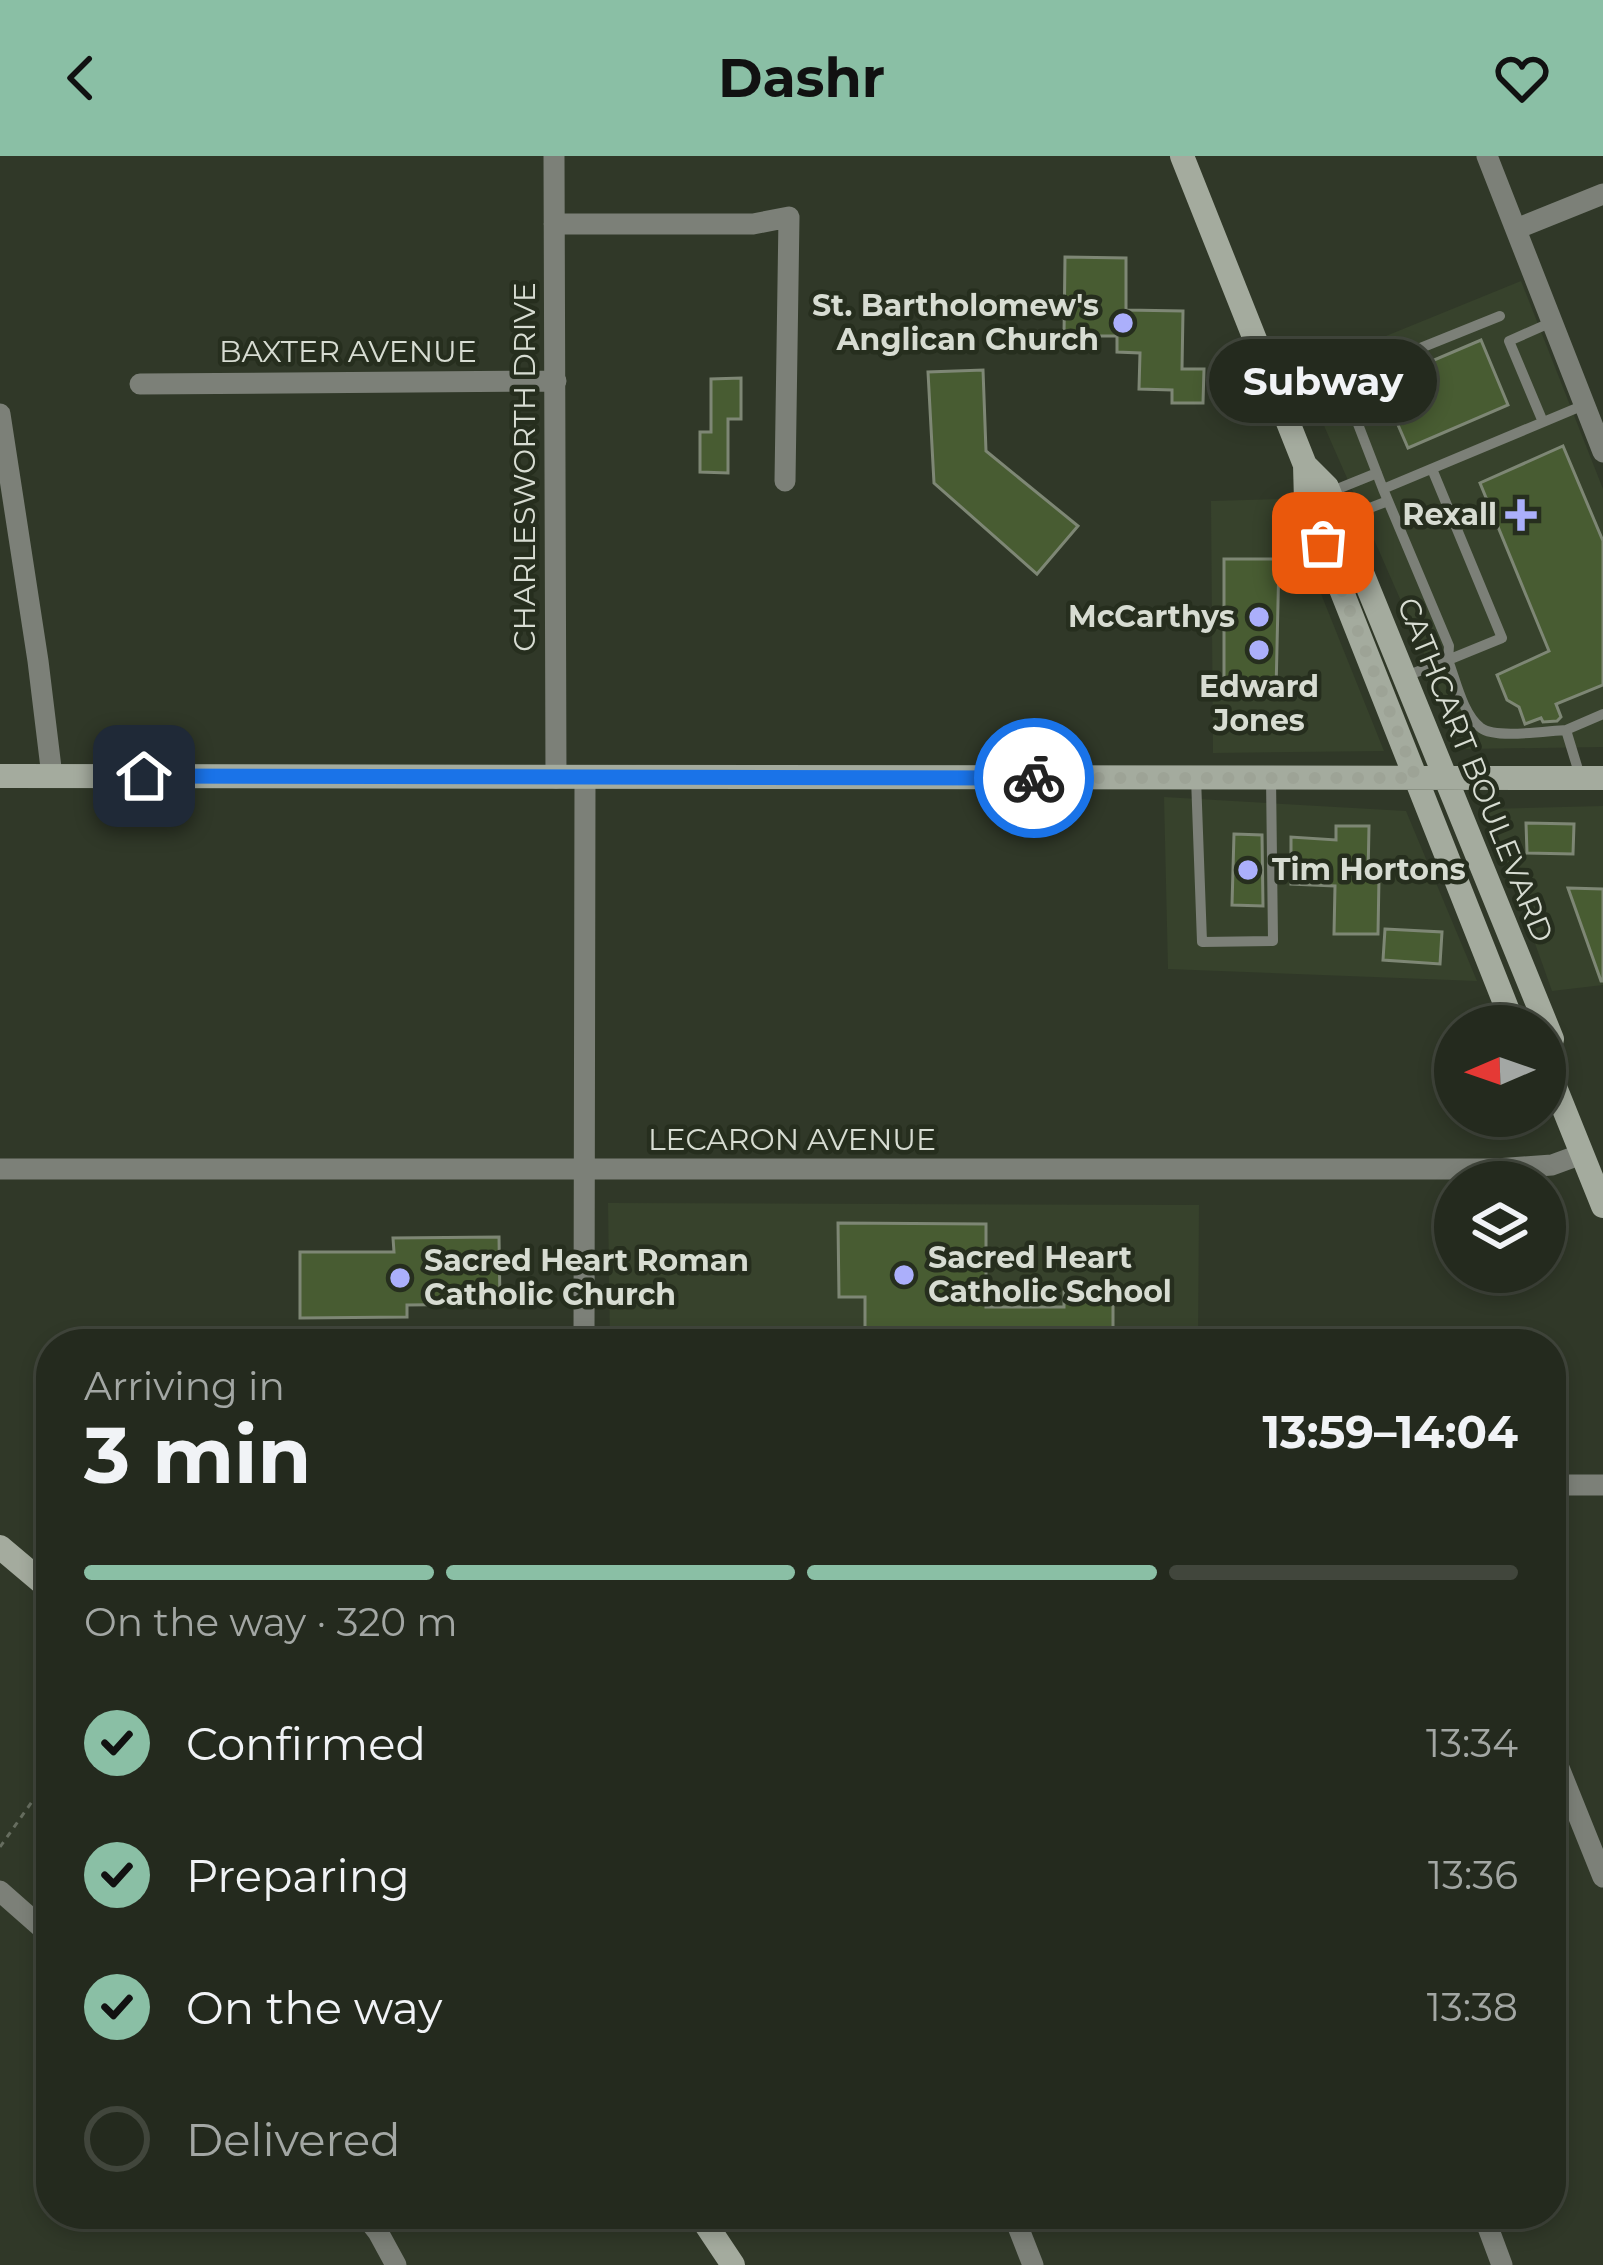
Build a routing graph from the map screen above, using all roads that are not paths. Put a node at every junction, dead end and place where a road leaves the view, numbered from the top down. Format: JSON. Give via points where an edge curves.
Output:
{"nodes":[{"id":1,"x":554,"y":156,"type":"edge"},
{"id":2,"x":1182,"y":156,"type":"edge"},
{"id":3,"x":1486,"y":156,"type":"edge"},
{"id":4,"x":1603,"y":194,"type":"edge"},
{"id":5,"x":554,"y":224,"type":"junction"},
{"id":6,"x":1516,"y":229,"type":"junction"},
{"id":7,"x":1500,"y":316,"type":"dead end"},
{"id":8,"x":1552,"y":322,"type":"junction"},
{"id":9,"x":556,"y":381,"type":"junction"},
{"id":10,"x":140,"y":384,"type":"dead end"},
{"id":11,"x":1585,"y":405,"type":"junction"},
{"id":12,"x":0,"y":414,"type":"edge"},
{"id":13,"x":1544,"y":422,"type":"junction"},
{"id":14,"x":1603,"y":452,"type":"edge"},
{"id":15,"x":1305,"y":465,"type":"junction"},
{"id":16,"x":1432,"y":469,"type":"junction"},
{"id":17,"x":1377,"y":473,"type":"junction"},
{"id":18,"x":785,"y":481,"type":"dead end"},
{"id":19,"x":1330,"y":492,"type":"junction"},
{"id":20,"x":1386,"y":495,"type":"junction"},
{"id":21,"x":1341,"y":519,"type":"junction"},
{"id":22,"x":1448,"y":660,"type":"junction"},
{"id":23,"x":1405,"y":676,"type":"junction"},
{"id":24,"x":1603,"y":715,"type":"edge"},
{"id":25,"x":1566,"y":730,"type":"junction"},
{"id":26,"x":0,"y":776,"type":"edge"},
{"id":27,"x":52,"y":776,"type":"junction"},
{"id":28,"x":1446,"y":777,"type":"junction"},
{"id":29,"x":1592,"y":777,"type":"edge"},
{"id":30,"x":556,"y":778,"type":"junction"},
{"id":31,"x":585,"y":778,"type":"junction"},
{"id":32,"x":1196,"y":778,"type":"junction"},
{"id":33,"x":1271,"y":778,"type":"junction"},
{"id":34,"x":1416,"y":778,"type":"junction"},
{"id":35,"x":1506,"y":1005,"type":"edge"},
{"id":36,"x":1538,"y":1005,"type":"edge"},
{"id":37,"x":1566,"y":1114,"type":"edge"},
{"id":38,"x":1582,"y":1154,"type":"junction"},
{"id":39,"x":0,"y":1169,"type":"edge"},
{"id":40,"x":585,"y":1170,"type":"junction"},
{"id":41,"x":1603,"y":1206,"type":"edge"},
{"id":42,"x":584,"y":1329,"type":"edge"},
{"id":43,"x":1566,"y":1485,"type":"edge"},
{"id":44,"x":1603,"y":1485,"type":"edge"},
{"id":45,"x":0,"y":1547,"type":"edge"},
{"id":46,"x":36,"y":1577,"type":"edge"},
{"id":47,"x":1566,"y":1785,"type":"edge"},
{"id":48,"x":1603,"y":1877,"type":"edge"},
{"id":49,"x":0,"y":1891,"type":"edge"},
{"id":50,"x":36,"y":1923,"type":"edge"},
{"id":51,"x":376,"y":2229,"type":"edge"},
{"id":52,"x":709,"y":2229,"type":"edge"},
{"id":53,"x":1024,"y":2229,"type":"edge"},
{"id":54,"x":1489,"y":2229,"type":"edge"},
{"id":55,"x":396,"y":2265,"type":"edge"},
{"id":56,"x":733,"y":2265,"type":"edge"},
{"id":57,"x":1033,"y":2265,"type":"edge"},
{"id":58,"x":1502,"y":2265,"type":"edge"}],
"edges":[{"from":1,"to":5,"type":"street","name":"CHARLESWORTH DRIVE"},
{"from":2,"to":15,"type":"main road"},
{"from":3,"to":6,"type":"street"},
{"from":4,"to":6,"type":"street"},
{"from":5,"to":9,"type":"street","name":"CHARLESWORTH DRIVE"},
{"from":5,"to":18,"type":"street","via":[[789,217]]},
{"from":6,"to":8,"type":"street"},
{"from":7,"to":17,"type":"lane","via":[[1341,380]]},
{"from":8,"to":11,"type":"street"},
{"from":8,"to":13,"type":"lane","via":[[1509,341]]},
{"from":9,"to":10,"type":"street","name":"BAXTER AVENUE"},
{"from":9,"to":30,"type":"street","name":"CHARLESWORTH DRIVE"},
{"from":11,"to":13,"type":"lane"},
{"from":11,"to":14,"type":"street"},
{"from":12,"to":27,"type":"street"},
{"from":13,"to":16,"type":"lane"},
{"from":15,"to":19,"type":"main road","name":"CATHCART BOULEVARD"},
{"from":15,"to":34,"type":"main road","name":"CATHCART BOULEVARD","via":[[1306,501]]},
{"from":16,"to":20,"type":"lane"},
{"from":16,"to":22,"type":"lane","via":[[1502,638]]},
{"from":17,"to":19,"type":"lane"},
{"from":17,"to":20,"type":"lane"},
{"from":19,"to":21,"type":"main road","name":"CATHCART BOULEVARD"},
{"from":20,"to":21,"type":"lane"},
{"from":20,"to":22,"type":"lane"},
{"from":21,"to":23,"type":"main road","name":"CATHCART BOULEVARD"},
{"from":22,"to":23,"type":"lane"},
{"from":22,"to":25,"type":"lane","via":[[1478,727]]},
{"from":23,"to":28,"type":"main road","name":"CATHCART BOULEVARD"},
{"from":24,"to":25,"type":"lane"},
{"from":25,"to":29,"type":"lane"},
{"from":26,"to":27,"type":"main road"},
{"from":27,"to":30,"type":"main road"},
{"from":28,"to":29,"type":"main road"},
{"from":28,"to":34,"type":"main road"},
{"from":28,"to":36,"type":"main road","name":"CATHCART BOULEVARD"},
{"from":30,"to":31,"type":"main road"},
{"from":31,"to":32,"type":"main road"},
{"from":31,"to":40,"type":"street"},
{"from":32,"to":33,"type":"main road"},
{"from":32,"to":33,"type":"lane","via":[[1202,942],[1273,941]]},
{"from":33,"to":34,"type":"main road"},
{"from":34,"to":35,"type":"main road","name":"CATHCART BOULEVARD"},
{"from":37,"to":38,"type":"main road","name":"CATHCART BOULEVARD"},
{"from":38,"to":40,"type":"street","name":"LECARON AVENUE","via":[[1552,1165],[1496,1168]]},
{"from":38,"to":41,"type":"main road","name":"CATHCART BOULEVARD"},
{"from":39,"to":40,"type":"street","name":"LECARON AVENUE"},
{"from":40,"to":42,"type":"street"},
{"from":43,"to":44,"type":"street"},
{"from":45,"to":46,"type":"main road"},
{"from":47,"to":48,"type":"street"},
{"from":49,"to":50,"type":"street"},
{"from":51,"to":55,"type":"street"},
{"from":52,"to":56,"type":"main road"},
{"from":53,"to":57,"type":"street"},
{"from":54,"to":58,"type":"street"}]}
